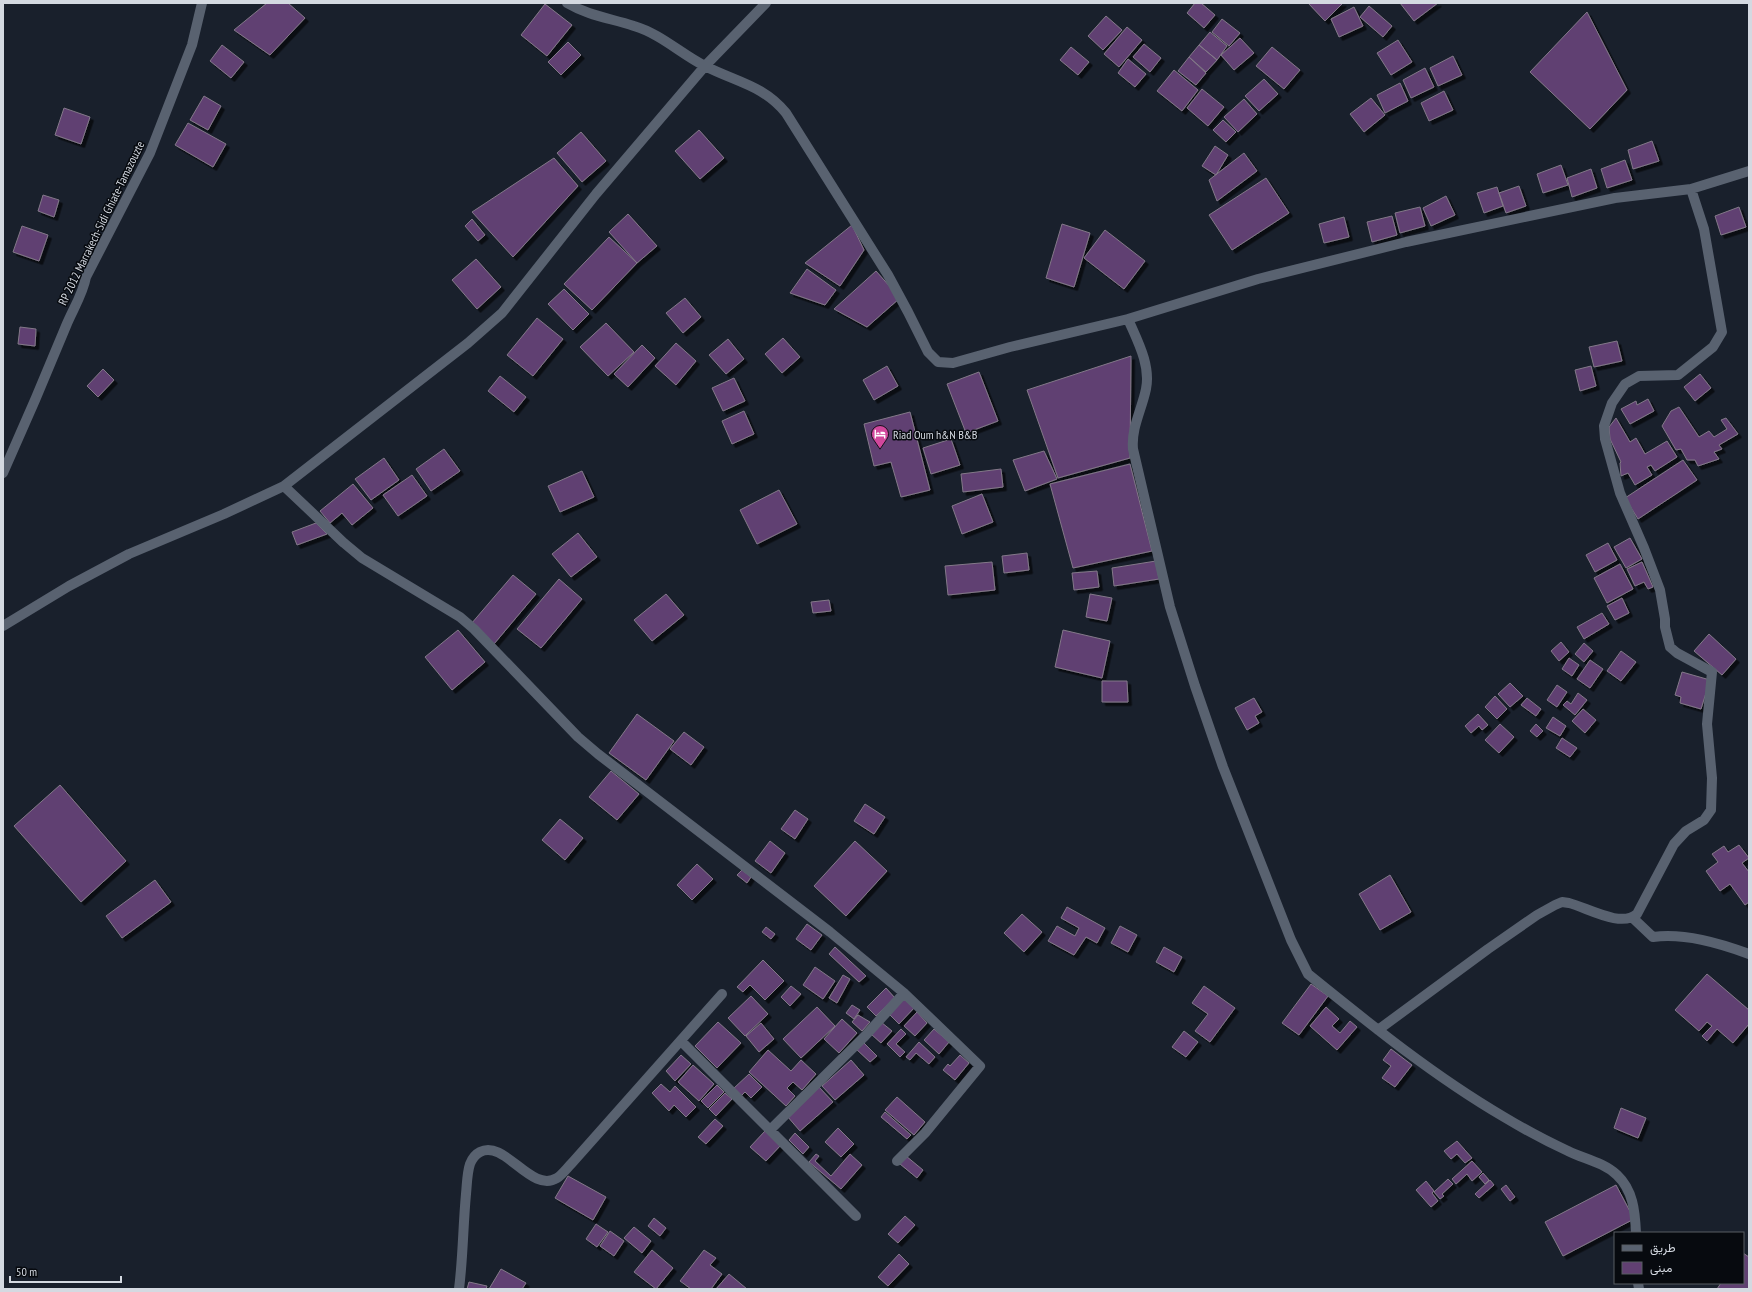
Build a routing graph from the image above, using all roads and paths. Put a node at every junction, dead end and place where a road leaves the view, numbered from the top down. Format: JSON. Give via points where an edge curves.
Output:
{"nodes":[{"id":1,"x":202,"y":3,"type":"edge"},
{"id":2,"x":568,"y":3,"type":"edge"},
{"id":3,"x":766,"y":3,"type":"edge"},
{"id":4,"x":705,"y":66,"type":"junction"},
{"id":5,"x":1749,"y":171,"type":"edge"},
{"id":6,"x":1691,"y":189,"type":"junction"},
{"id":7,"x":1128,"y":319,"type":"junction"},
{"id":8,"x":3,"y":473,"type":"edge"},
{"id":9,"x":284,"y":486,"type":"junction"},
{"id":10,"x":3,"y":626,"type":"edge"},
{"id":11,"x":1633,"y":918,"type":"junction"},
{"id":12,"x":1749,"y":954,"type":"edge"},
{"id":13,"x":904,"y":993,"type":"junction"},
{"id":14,"x":722,"y":994,"type":"dead end"},
{"id":15,"x":1378,"y":1030,"type":"junction"},
{"id":16,"x":681,"y":1041,"type":"junction"},
{"id":17,"x":770,"y":1130,"type":"junction"},
{"id":18,"x":896,"y":1161,"type":"dead end"},
{"id":19,"x":856,"y":1216,"type":"dead end"},
{"id":20,"x":1636,"y":1232,"type":"edge"},
{"id":21,"x":459,"y":1289,"type":"edge"}],
"edges":[{"from":1,"to":8,"type":"street","name":"RP 2012 Marrakech-Sidi Ghiate-Tamazouzte","via":[[192,45],[150,153],[86,277],[84,288],[40,392]]},
{"from":2,"to":4,"type":"street","via":[[598,17],[653,33]]},
{"from":3,"to":4,"type":"street"},
{"from":4,"to":7,"type":"street","via":[[764,92],[777,101],[888,275],[928,352],[938,362],[953,363]]},
{"from":4,"to":9,"type":"street","via":[[596,194],[515,297],[487,327]]},
{"from":5,"to":6,"type":"street"},
{"from":6,"to":7,"type":"street","via":[[1615,198],[1406,242],[1258,279]]},
{"from":6,"to":11,"type":"street","via":[[1704,229],[1722,332],[1713,347],[1678,375],[1639,376],[1625,384],[1612,403],[1604,426],[1605,439],[1620,493],[1660,590],[1670,647],[1712,672],[1707,724],[1712,797],[1707,815],[1674,844]]},
{"from":7,"to":15,"type":"street","via":[[1144,358],[1148,379],[1132,441],[1135,460],[1170,607],[1222,767],[1291,940],[1308,974]]},
{"from":9,"to":10,"type":"street","via":[[129,554]]},
{"from":9,"to":13,"type":"street","via":[[362,558],[460,617],[598,754],[830,932]]},
{"from":11,"to":12,"type":"street","via":[[1653,937],[1667,935],[1690,938],[1723,944]]},
{"from":11,"to":15,"type":"street","via":[[1620,919],[1569,903],[1555,905],[1488,949]]},
{"from":13,"to":17,"type":"street","via":[[865,1036]]},
{"from":13,"to":18,"type":"street","via":[[980,1066],[925,1133]]},
{"from":14,"to":16,"type":"street"},
{"from":15,"to":20,"type":"street","via":[[1419,1062],[1503,1116],[1568,1152],[1591,1160],[1615,1174],[1622,1180],[1632,1199]]},
{"from":16,"to":17,"type":"street"},
{"from":16,"to":21,"type":"street","via":[[557,1178],[539,1180],[494,1151],[484,1151],[476,1155],[470,1164],[468,1175]]},
{"from":17,"to":19,"type":"street"}]}
